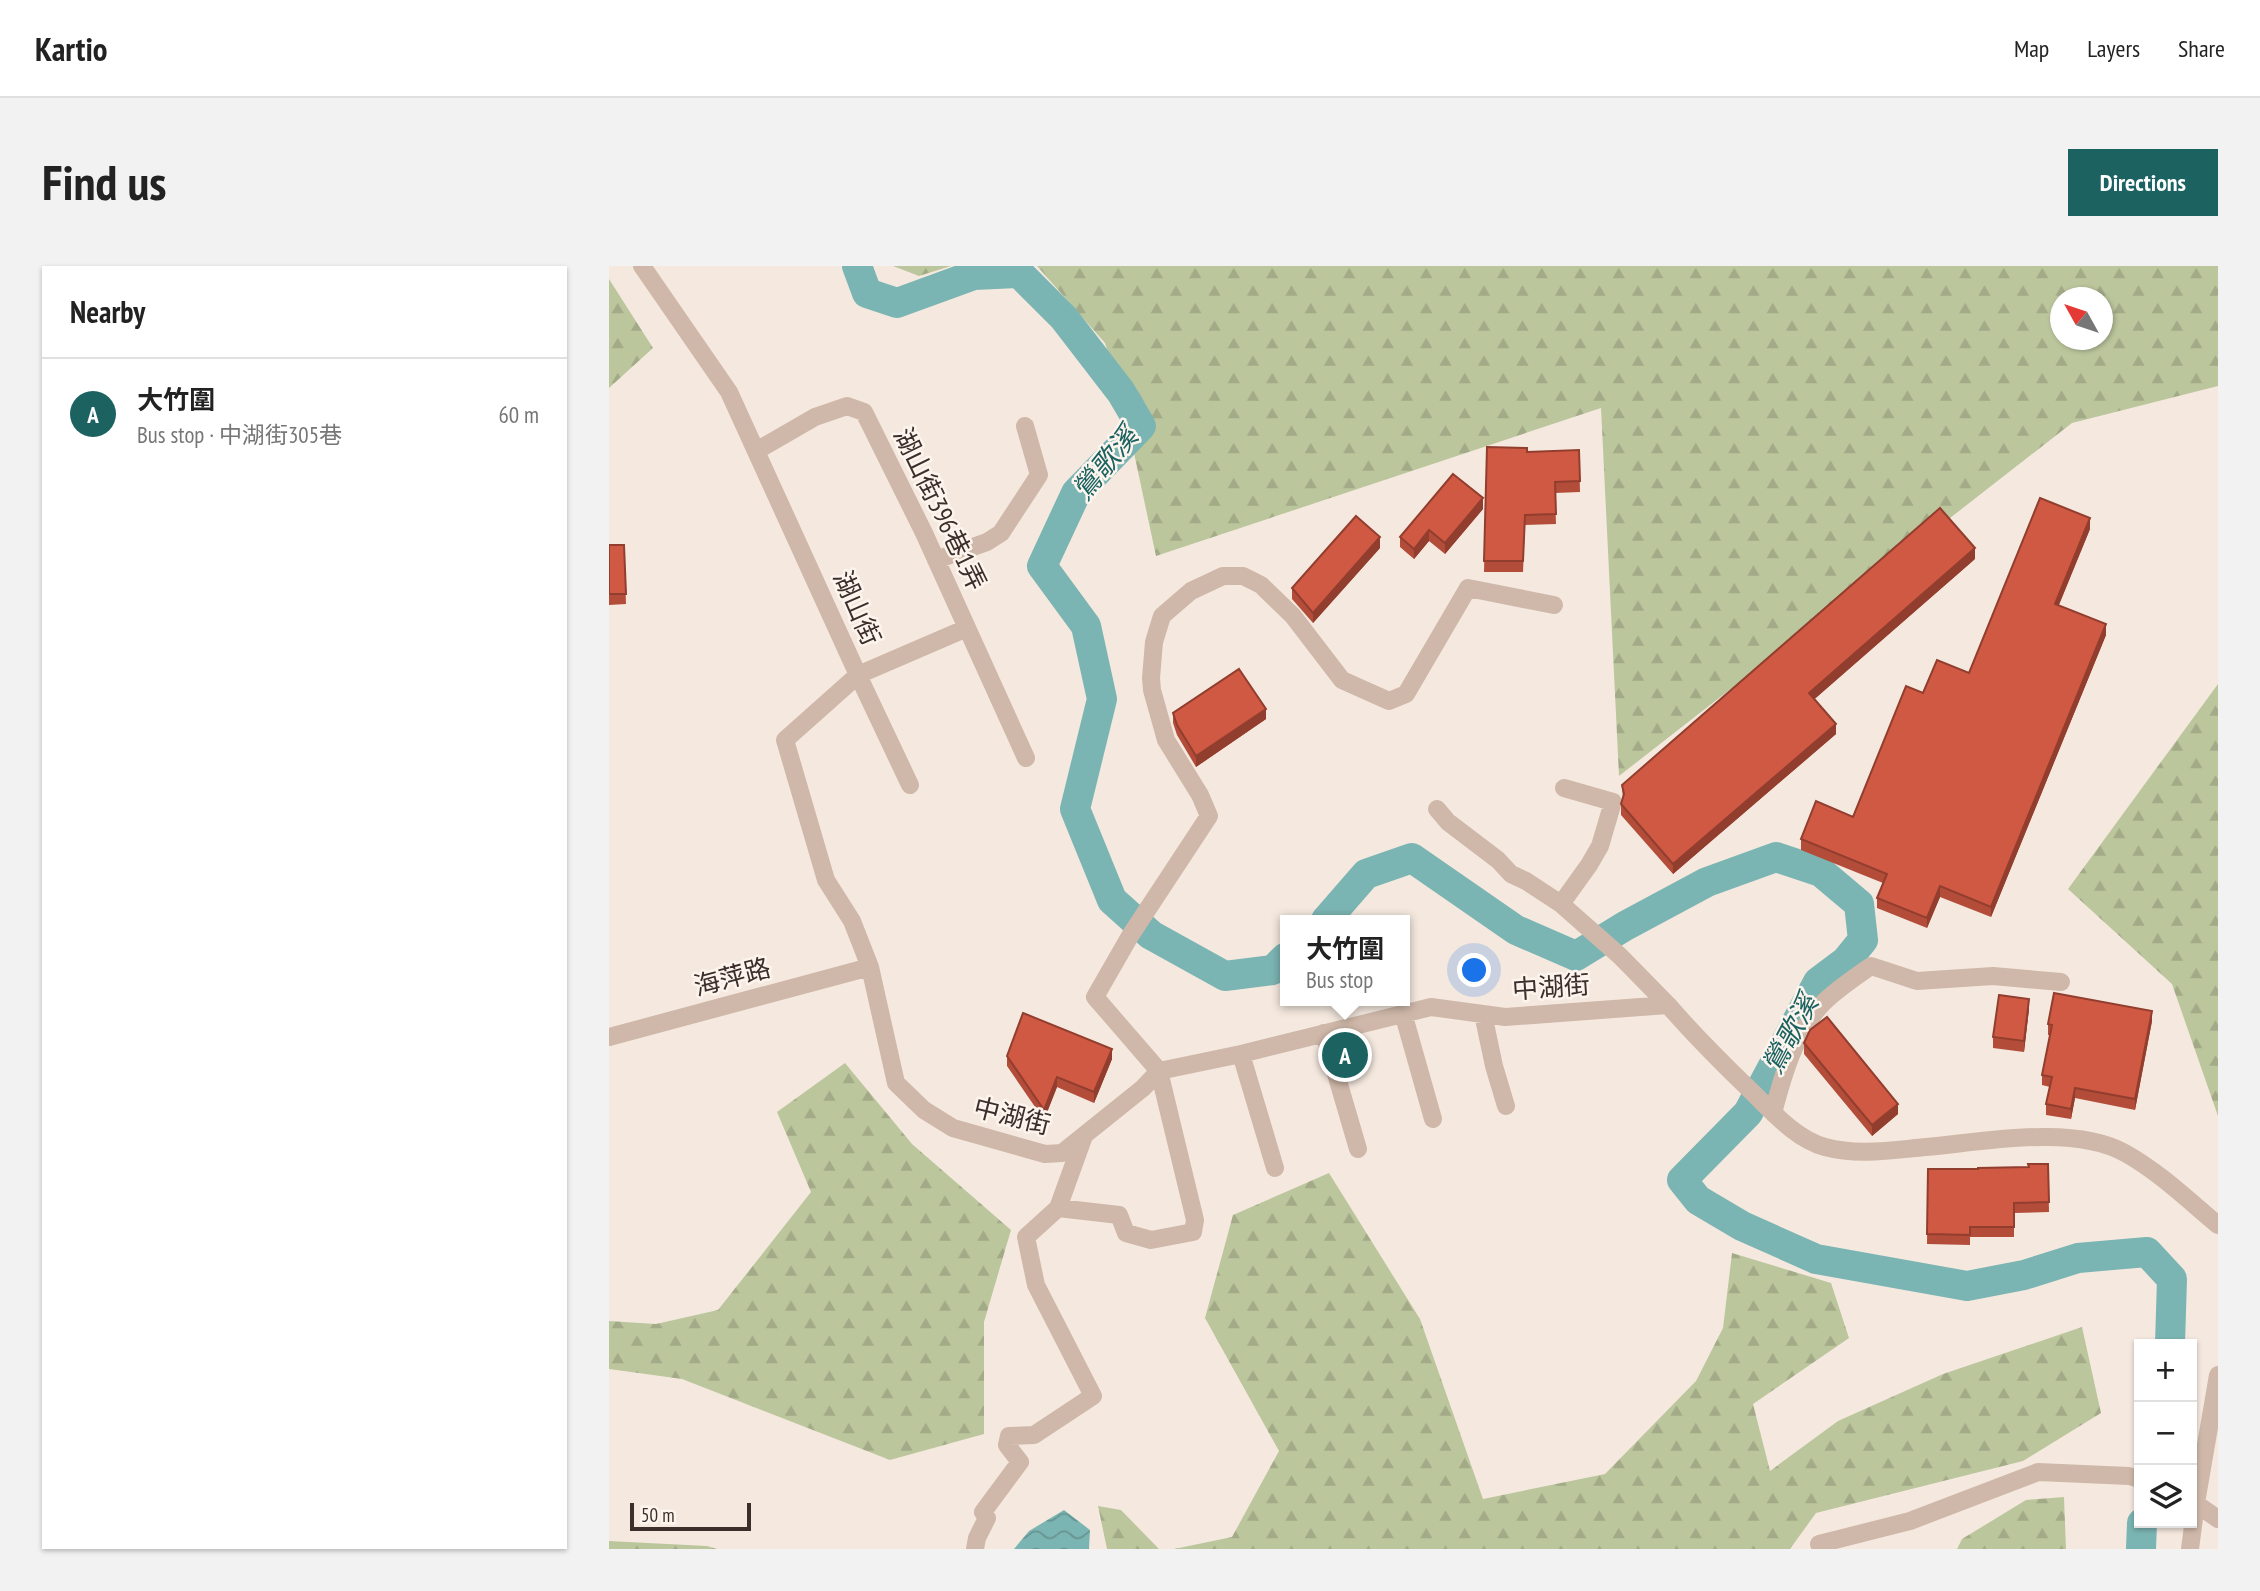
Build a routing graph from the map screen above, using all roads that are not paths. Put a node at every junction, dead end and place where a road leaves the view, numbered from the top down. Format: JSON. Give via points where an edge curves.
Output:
{"nodes":[{"id":1,"x":642,"y":266,"type":"edge"},
{"id":2,"x":1025,"y":426,"type":"dead end"},
{"id":3,"x":756,"y":451,"type":"junction"},
{"id":4,"x":936,"y":560,"type":"junction"},
{"id":5,"x":1554,"y":605,"type":"dead end"},
{"id":6,"x":967,"y":628,"type":"junction"},
{"id":7,"x":857,"y":675,"type":"junction"},
{"id":8,"x":1025,"y":758,"type":"dead end"},
{"id":9,"x":910,"y":785,"type":"dead end"},
{"id":10,"x":1564,"y":788,"type":"dead end"},
{"id":11,"x":1437,"y":809,"type":"dead end"},
{"id":12,"x":1561,"y":904,"type":"junction"},
{"id":13,"x":870,"y":967,"type":"junction"},
{"id":14,"x":2061,"y":982,"type":"dead end"},
{"id":15,"x":1668,"y":1005,"type":"junction"},
{"id":16,"x":1403,"y":1013,"type":"junction"},
{"id":17,"x":1483,"y":1014,"type":"junction"},
{"id":18,"x":1324,"y":1033,"type":"junction"},
{"id":19,"x":609,"y":1037,"type":"edge"},
{"id":20,"x":1241,"y":1054,"type":"junction"},
{"id":21,"x":1159,"y":1071,"type":"junction"},
{"id":22,"x":1506,"y":1106,"type":"dead end"},
{"id":23,"x":1769,"y":1108,"type":"junction"},
{"id":24,"x":1433,"y":1119,"type":"dead end"},
{"id":25,"x":1084,"y":1136,"type":"junction"},
{"id":26,"x":1358,"y":1149,"type":"dead end"},
{"id":27,"x":1275,"y":1168,"type":"dead end"},
{"id":28,"x":1058,"y":1208,"type":"junction"},
{"id":29,"x":2218,"y":1225,"type":"edge"},
{"id":30,"x":2218,"y":1375,"type":"edge"},
{"id":31,"x":2134,"y":1477,"type":"edge"},
{"id":32,"x":2197,"y":1486,"type":"edge"},
{"id":33,"x":2197,"y":1504,"type":"edge"},
{"id":34,"x":2218,"y":1520,"type":"edge"},
{"id":35,"x":2192,"y":1528,"type":"edge"},
{"id":36,"x":1819,"y":1544,"type":"dead end"},
{"id":37,"x":975,"y":1549,"type":"edge"},
{"id":38,"x":2190,"y":1549,"type":"edge"}],
"edges":[{"from":1,"to":3,"type":"street","name":"湖山街","via":[[729,391]]},
{"from":2,"to":4,"type":"street","via":[[1039,475],[1001,533]]},
{"from":3,"to":4,"type":"street","name":"湖山街396巷1弄","via":[[815,417],[847,406],[864,412]]},
{"from":3,"to":7,"type":"street","name":"湖山街"},
{"from":4,"to":6,"type":"street","name":"湖山街396巷1弄"},
{"from":5,"to":21,"type":"street","via":[[1468,588],[1406,694],[1389,701],[1342,680],[1293,616],[1261,585],[1243,576],[1223,576],[1191,591],[1163,616],[1154,642],[1152,690],[1166,740],[1209,816],[1095,997]]},
{"from":6,"to":7,"type":"street"},
{"from":6,"to":8,"type":"street","name":"湖山街396巷1弄"},
{"from":7,"to":9,"type":"street"},
{"from":7,"to":13,"type":"street","name":"湖山街","via":[[785,740],[825,880],[852,921]]},
{"from":10,"to":12,"type":"street","via":[[1613,802],[1600,846]]},
{"from":11,"to":12,"type":"street","via":[[1511,874]]},
{"from":12,"to":15,"type":"street"},
{"from":13,"to":19,"type":"street","name":"海萍路"},
{"from":13,"to":25,"type":"street","name":"中湖街","via":[[896,1083],[924,1110],[953,1128],[1045,1154],[1062,1153]]},
{"from":14,"to":23,"type":"street","via":[[1993,976],[1917,981],[1871,966],[1820,1006],[1798,1038]]},
{"from":15,"to":17,"type":"street","name":"中湖街","via":[[1504,1017]]},
{"from":15,"to":23,"type":"street"},
{"from":16,"to":17,"type":"street","name":"中湖街","via":[[1431,1007]]},
{"from":16,"to":18,"type":"street","name":"中湖街"},
{"from":16,"to":24,"type":"street"},
{"from":17,"to":22,"type":"street"},
{"from":18,"to":20,"type":"street","name":"中湖街"},
{"from":18,"to":26,"type":"street"},
{"from":20,"to":21,"type":"street","name":"中湖街"},
{"from":20,"to":27,"type":"street"},
{"from":21,"to":25,"type":"street","name":"中湖街"},
{"from":21,"to":28,"type":"street","via":[[1195,1220],[1193,1232],[1150,1240],[1126,1233],[1119,1215]]},
{"from":23,"to":29,"type":"street","via":[[1800,1135],[1824,1147],[1867,1152],[2047,1137],[2094,1140],[2124,1152]]},
{"from":25,"to":28,"type":"street"},
{"from":28,"to":37,"type":"street","via":[[1026,1237],[1036,1285],[1093,1396],[1034,1436],[1009,1437],[1007,1445],[1020,1462],[983,1512],[988,1518]]},
{"from":30,"to":32,"type":"street"},
{"from":31,"to":36,"type":"street","via":[[2038,1472],[1910,1521]]},
{"from":33,"to":34,"type":"street"},
{"from":35,"to":38,"type":"street"}]}
